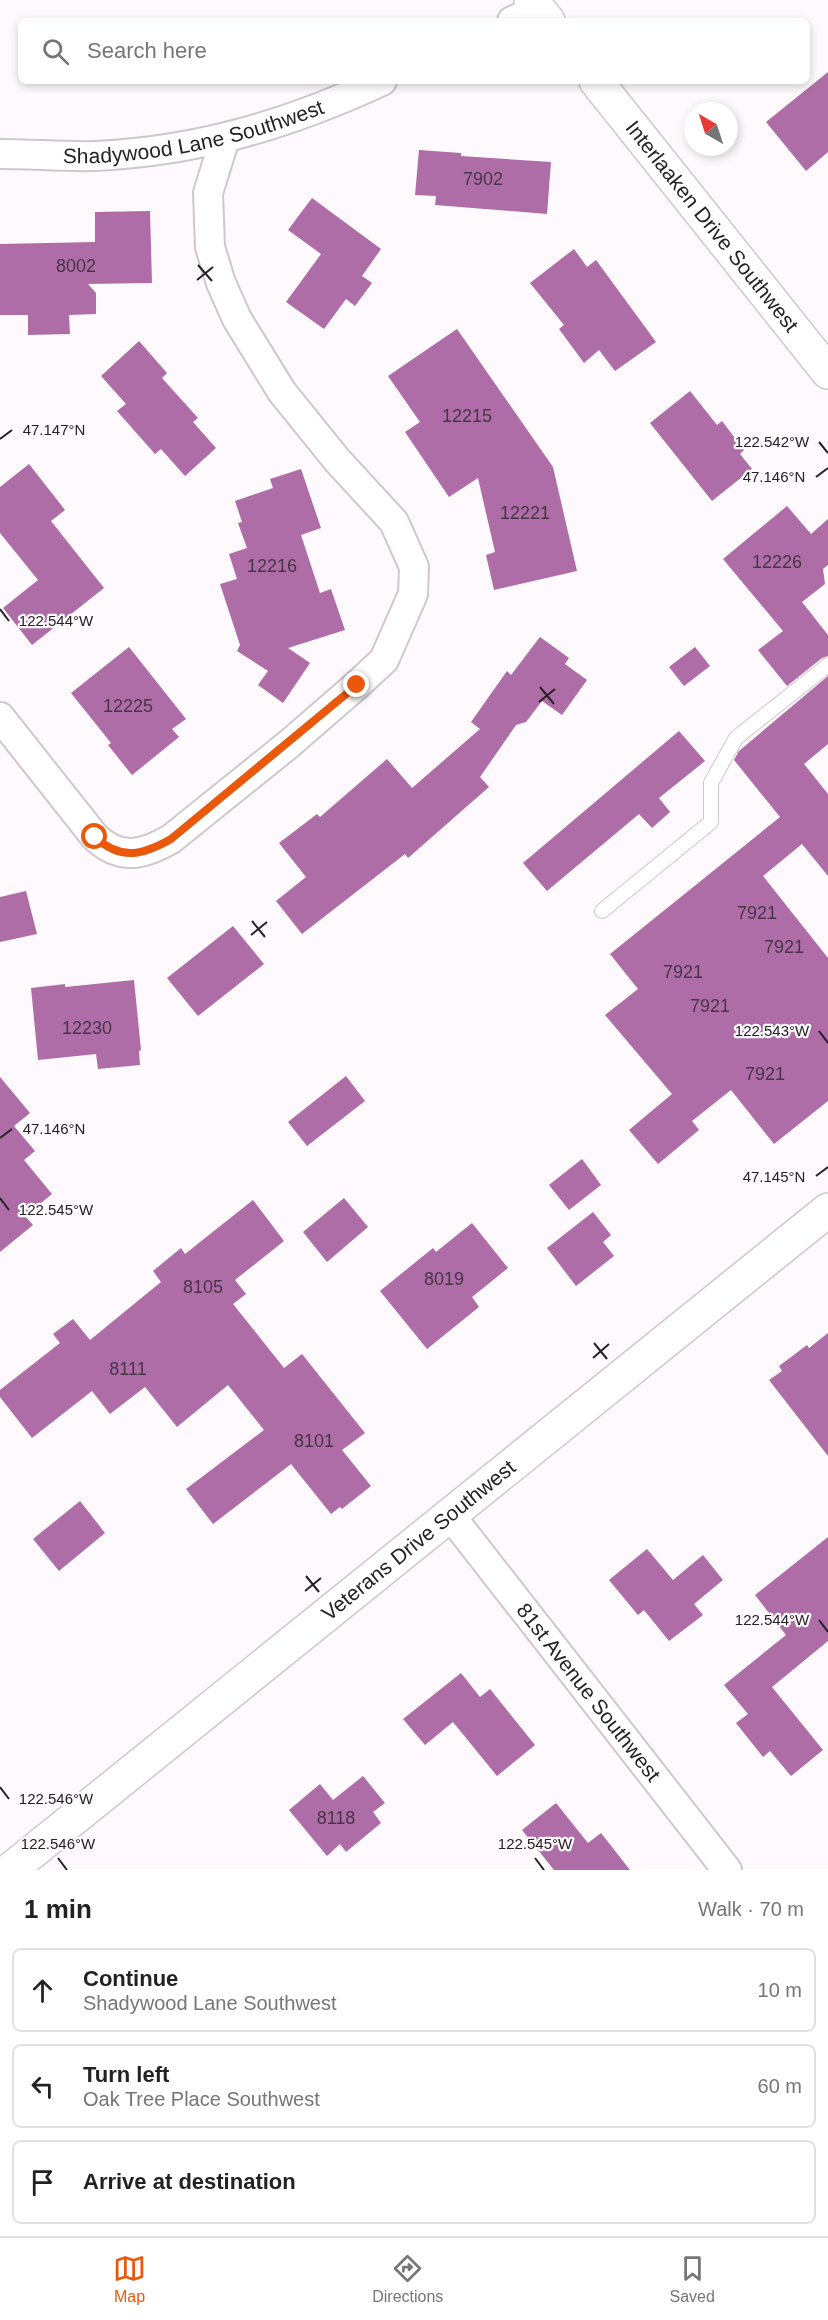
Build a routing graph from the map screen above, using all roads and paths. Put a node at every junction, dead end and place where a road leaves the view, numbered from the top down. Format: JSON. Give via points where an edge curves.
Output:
{"nodes":[{"id":1,"x":375,"y":84,"type":"edge"},
{"id":2,"x":598,"y":84,"type":"edge"},
{"id":3,"x":225,"y":138,"type":"junction"},
{"id":4,"x":0,"y":154,"type":"edge"},
{"id":5,"x":828,"y":372,"type":"edge"},
{"id":6,"x":828,"y":664,"type":"edge"},
{"id":7,"x":0,"y":717,"type":"edge"},
{"id":8,"x":602,"y":911,"type":"dead end"},
{"id":9,"x":828,"y":1210,"type":"edge"},
{"id":10,"x":450,"y":1515,"type":"junction"},
{"id":11,"x":10,"y":1870,"type":"edge"},
{"id":12,"x":727,"y":1870,"type":"edge"}],
"edges":[{"from":1,"to":3,"type":"street","name":"Shadywood Lane Southwest","via":[[310,112]]},
{"from":2,"to":5,"type":"street","name":"Interlaaken Drive Southwest"},
{"from":3,"to":4,"type":"street","name":"Shadywood Lane Southwest","via":[[138,153]]},
{"from":3,"to":7,"type":"street","via":[[208,193],[210,247],[221,283],[237,319],[282,392],[394,522],[414,567],[413,594],[384,660],[171,839],[150,851],[132,854],[106,847]]},
{"from":6,"to":8,"type":"lane","via":[[736,738],[711,783],[711,822]]},
{"from":9,"to":10,"type":"street","name":"Veterans Drive Southwest"},
{"from":10,"to":11,"type":"street","name":"Veterans Drive Southwest"},
{"from":10,"to":12,"type":"street","name":"81st Avenue Southwest"}]}
